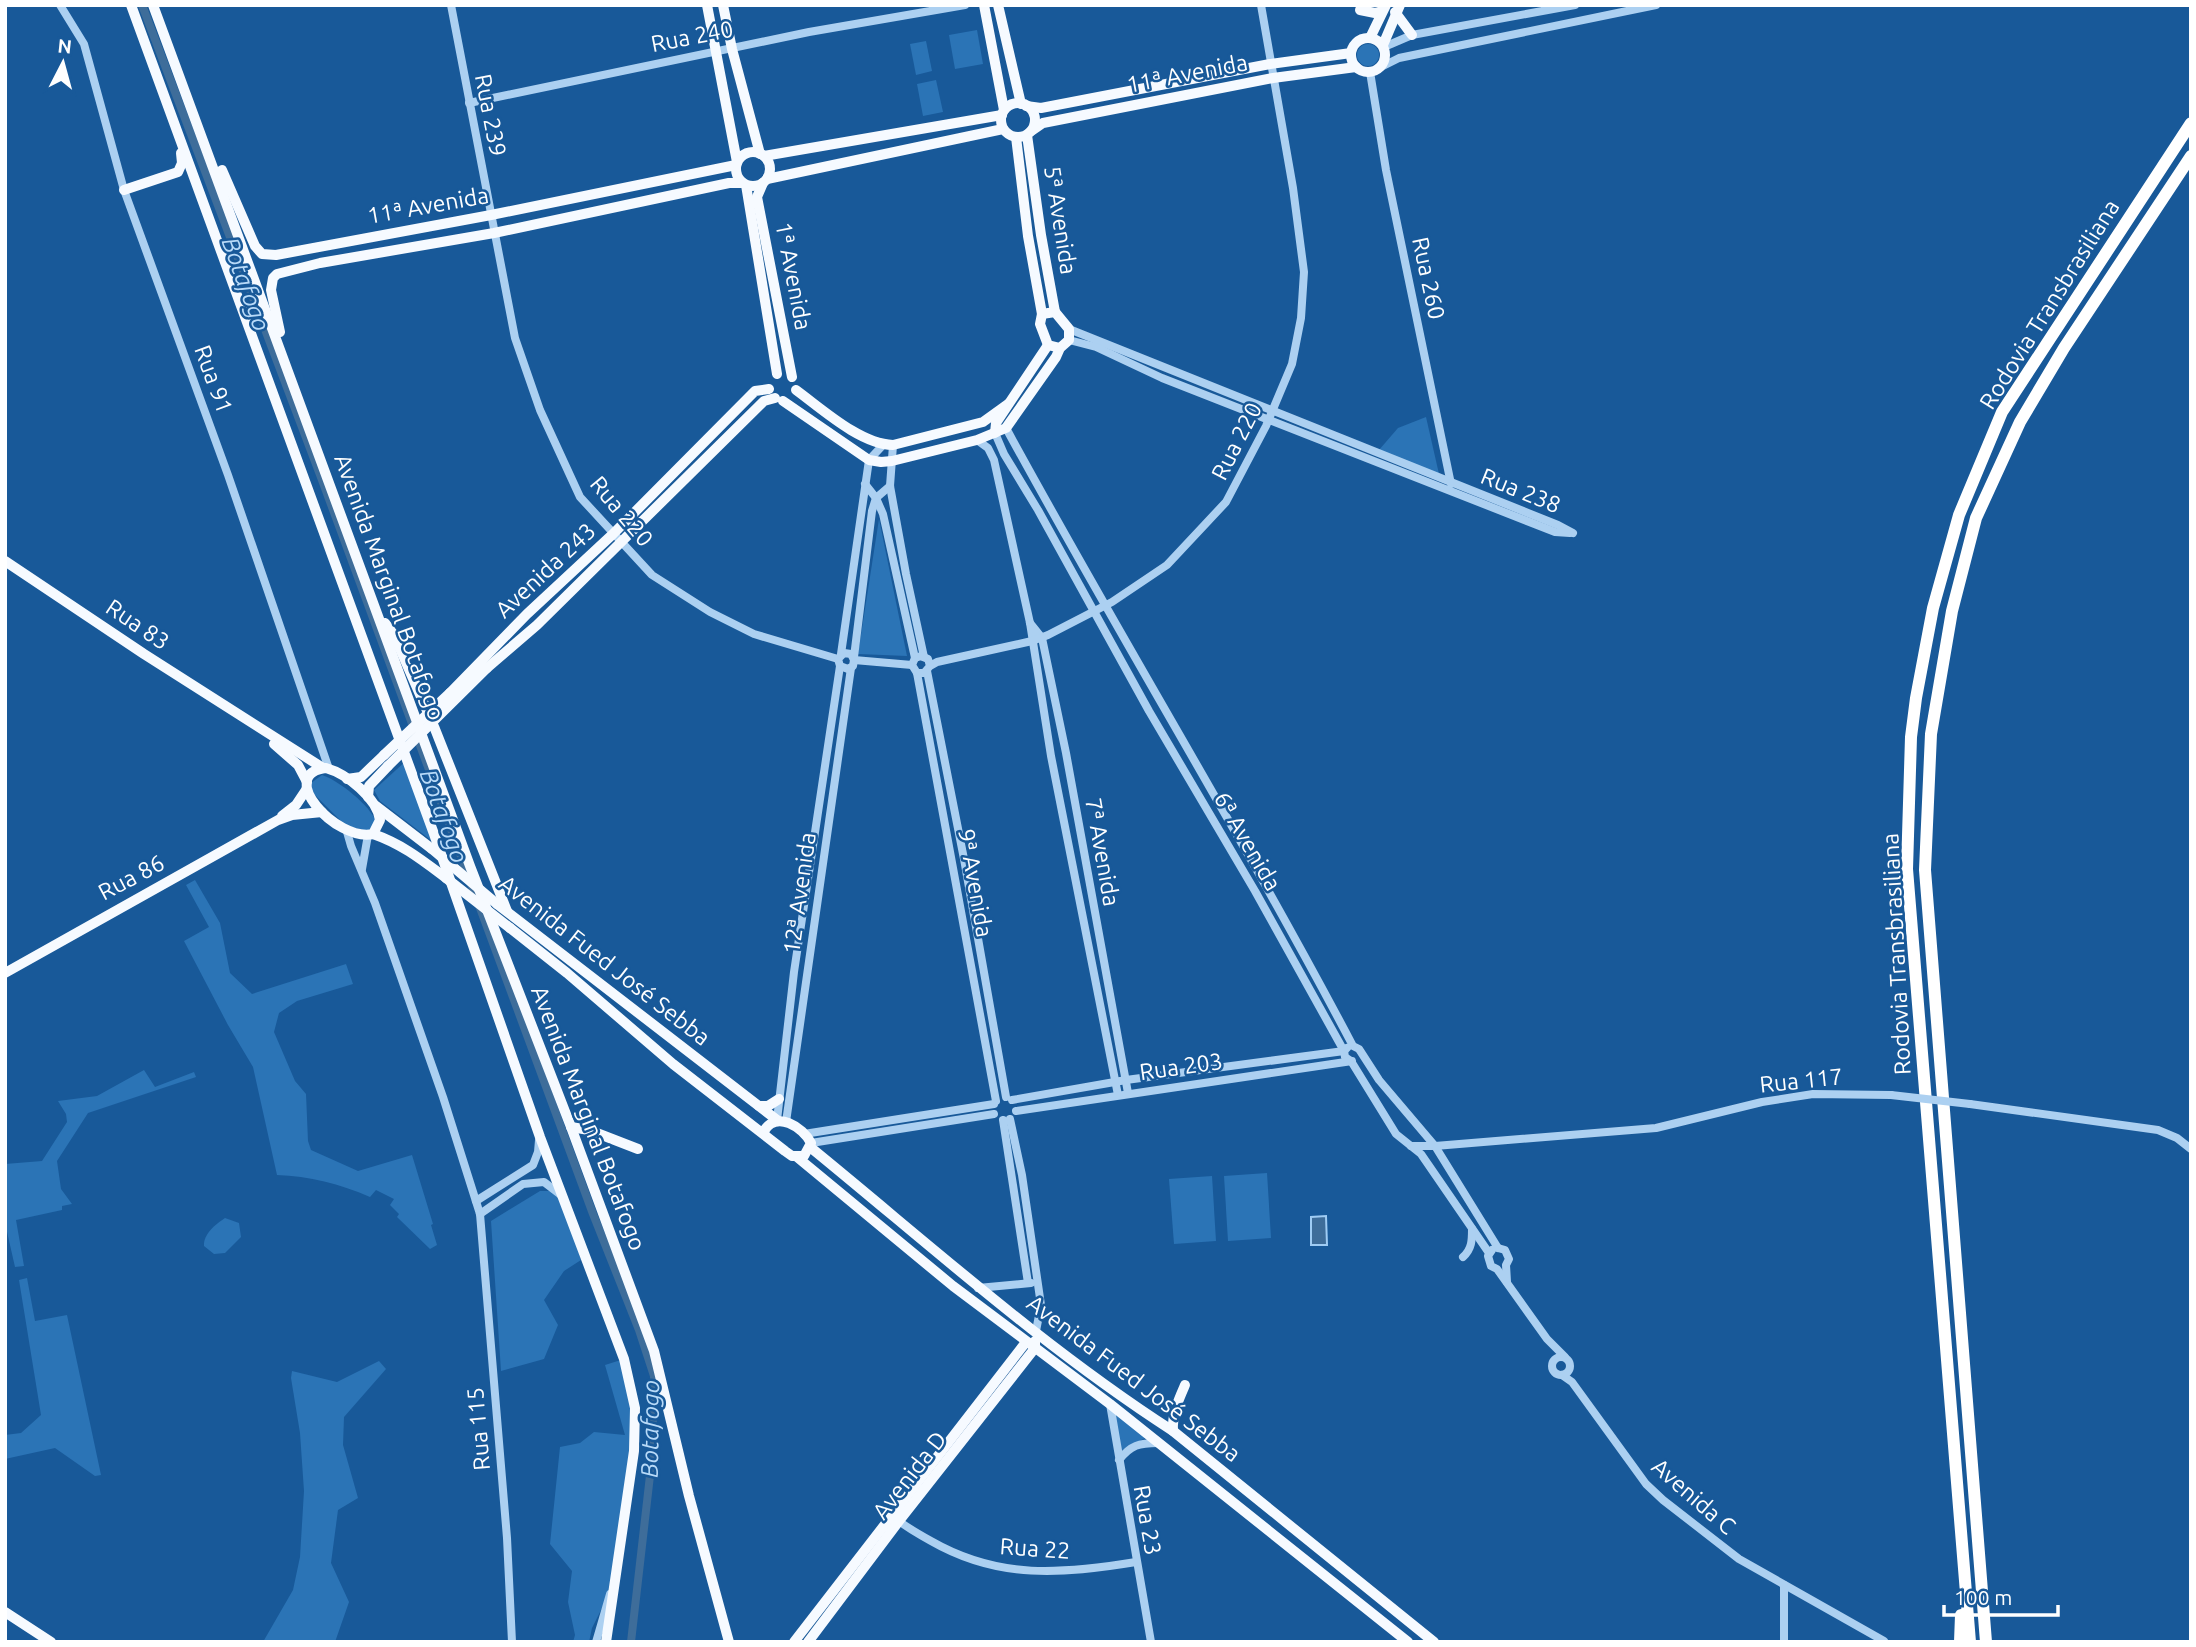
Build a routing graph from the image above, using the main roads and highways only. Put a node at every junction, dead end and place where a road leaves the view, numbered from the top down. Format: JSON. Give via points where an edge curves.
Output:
{"nodes":[{"id":1,"x":131,"y":5,"type":"edge"},
{"id":2,"x":153,"y":5,"type":"edge"},
{"id":3,"x":707,"y":5,"type":"edge"},
{"id":4,"x":723,"y":5,"type":"edge"},
{"id":5,"x":984,"y":5,"type":"edge"},
{"id":6,"x":998,"y":5,"type":"edge"},
{"id":7,"x":1391,"y":8,"type":"edge"},
{"id":8,"x":1360,"y":10,"type":"dead end"},
{"id":9,"x":1412,"y":35,"type":"road end"},
{"id":10,"x":1370,"y":38,"type":"junction"},
{"id":11,"x":1383,"y":46,"type":"junction"},
{"id":12,"x":1351,"y":53,"type":"junction"},
{"id":13,"x":1356,"y":66,"type":"junction"},
{"id":14,"x":162,"y":90,"type":"junction"},
{"id":15,"x":1023,"y":105,"type":"junction"},
{"id":16,"x":1003,"y":112,"type":"junction"},
{"id":17,"x":2191,"y":122,"type":"edge"},
{"id":18,"x":1003,"y":130,"type":"junction"},
{"id":19,"x":200,"y":132,"type":"junction"},
{"id":20,"x":1024,"y":135,"type":"junction"},
{"id":21,"x":762,"y":155,"type":"junction"},
{"id":22,"x":2191,"y":156,"type":"edge"},
{"id":23,"x":736,"y":163,"type":"junction"},
{"id":24,"x":765,"y":181,"type":"junction"},
{"id":25,"x":744,"y":184,"type":"junction"},
{"id":26,"x":124,"y":190,"type":"road end"},
{"id":27,"x":1055,"y":312,"type":"junction"},
{"id":28,"x":1042,"y":314,"type":"junction"},
{"id":29,"x":1066,"y":339,"type":"junction"},
{"id":30,"x":1048,"y":345,"type":"junction"},
{"id":31,"x":289,"y":372,"type":"junction"},
{"id":32,"x":777,"y":374,"type":"junction"},
{"id":33,"x":792,"y":377,"type":"junction"},
{"id":34,"x":796,"y":390,"type":"junction"},
{"id":35,"x":775,"y":396,"type":"junction"},
{"id":36,"x":1008,"y":404,"type":"junction"},
{"id":37,"x":1000,"y":431,"type":"junction"},
{"id":38,"x":617,"y":539,"type":"junction"},
{"id":39,"x":5,"y":561,"type":"edge"},
{"id":40,"x":377,"y":612,"type":"junction"},
{"id":41,"x":248,"y":721,"type":"junction"},
{"id":42,"x":386,"y":761,"type":"junction"},
{"id":43,"x":326,"y":768,"type":"junction"},
{"id":44,"x":347,"y":779,"type":"junction"},
{"id":45,"x":307,"y":786,"type":"junction"},
{"id":46,"x":372,"y":802,"type":"junction"},
{"id":47,"x":322,"y":812,"type":"junction"},
{"id":48,"x":278,"y":820,"type":"junction"},
{"id":49,"x":347,"y":832,"type":"joint"},
{"id":50,"x":371,"y":834,"type":"junction"},
{"id":51,"x":506,"y":911,"type":"junction"},
{"id":52,"x":513,"y":930,"type":"junction"},
{"id":53,"x":551,"y":945,"type":"junction"},
{"id":54,"x":5,"y":973,"type":"edge"},
{"id":55,"x":779,"y":1099,"type":"road end"},
{"id":56,"x":759,"y":1106,"type":"junction"},
{"id":57,"x":781,"y":1121,"type":"junction"},
{"id":58,"x":571,"y":1127,"type":"junction"},
{"id":59,"x":765,"y":1135,"type":"junction"},
{"id":60,"x":808,"y":1142,"type":"junction"},
{"id":61,"x":638,"y":1149,"type":"dead end"},
{"id":62,"x":797,"y":1157,"type":"junction"},
{"id":63,"x":1036,"y":1331,"type":"junction"},
{"id":64,"x":1031,"y":1345,"type":"junction"},
{"id":65,"x":1185,"y":1385,"type":"dead end"},
{"id":66,"x":1116,"y":1392,"type":"junction"},
{"id":67,"x":1110,"y":1404,"type":"junction"},
{"id":68,"x":1130,"y":1404,"type":"junction"},
{"id":69,"x":1121,"y":1414,"type":"junction"},
{"id":70,"x":1174,"y":1431,"type":"junction"},
{"id":71,"x":1962,"y":1552,"type":"junction"},
{"id":72,"x":5,"y":1612,"type":"edge"},
{"id":73,"x":51,"y":1642,"type":"edge"},
{"id":74,"x":606,"y":1642,"type":"edge"},
{"id":75,"x":732,"y":1642,"type":"edge"},
{"id":76,"x":794,"y":1642,"type":"edge"},
{"id":77,"x":808,"y":1642,"type":"edge"},
{"id":78,"x":1408,"y":1642,"type":"edge"},
{"id":79,"x":1434,"y":1642,"type":"edge"},
{"id":80,"x":1960,"y":1642,"type":"edge"},
{"id":81,"x":1970,"y":1642,"type":"edge"},
{"id":82,"x":1988,"y":1642,"type":"edge"}],
"edges":[{"from":1,"to":14,"type":"main road","name":"Avenida Marginal Botafogo"},
{"from":2,"to":19,"type":"main road","name":"Avenida Marginal Botafogo"},
{"from":3,"to":23,"type":"main road"},
{"from":4,"to":21,"type":"main road"},
{"from":5,"to":16,"type":"main road"},
{"from":6,"to":15,"type":"main road"},
{"from":7,"to":8,"type":"main road","via":[[1375,13]]},
{"from":7,"to":9,"type":"main road"},
{"from":7,"to":10,"type":"main road"},
{"from":7,"to":11,"type":"main road"},
{"from":10,"to":11,"type":"main road"},
{"from":10,"to":12,"type":"main road","via":[[1357,42]]},
{"from":11,"to":13,"type":"main road","via":[[1381,67],[1370,72]]},
{"from":12,"to":13,"type":"main road"},
{"from":12,"to":15,"type":"main road","name":"11ª Avenida","via":[[1041,108]]},
{"from":13,"to":20,"type":"main road","name":"11ª Avenida","via":[[1043,123]]},
{"from":14,"to":26,"type":"main road","via":[[181,168]]},
{"from":14,"to":74,"type":"main road","name":"Avenida Marginal Botafogo","via":[[624,1359],[635,1408],[634,1451]]},
{"from":15,"to":16,"type":"main road","via":[[1012,105]]},
{"from":15,"to":20,"type":"main road","via":[[1035,118]]},
{"from":16,"to":18,"type":"main road"},
{"from":16,"to":21,"type":"main road"},
{"from":17,"to":71,"type":"highway","name":"Rodovia Transbrasiliana","via":[[2002,412],[1959,515],[1933,608],[1916,698],[1907,869]]},
{"from":18,"to":20,"type":"main road"},
{"from":18,"to":24,"type":"main road"},
{"from":19,"to":23,"type":"main road","name":"11ª Avenida","via":[[212,147],[255,246],[262,254],[276,255]]},
{"from":19,"to":31,"type":"main road","name":"Avenida Marginal Botafogo"},
{"from":20,"to":27,"type":"main road","name":"5ª Avenida"},
{"from":20,"to":28,"type":"main road","name":"5ª Avenida","via":[[1028,236]]},
{"from":21,"to":23,"type":"main road","via":[[745,154]]},
{"from":21,"to":24,"type":"main road","via":[[770,166]]},
{"from":22,"to":82,"type":"highway","name":"Rodovia Transbrasiliana","via":[[2020,422],[1976,518],[1952,611],[1931,734],[1925,870]]},
{"from":23,"to":25,"type":"main road","via":[[736,176]]},
{"from":24,"to":25,"type":"main road","via":[[755,187]]},
{"from":24,"to":33,"type":"main road","name":"1ª Avenida","via":[[757,197]]},
{"from":25,"to":31,"type":"main road","name":"11ª Avenida","via":[[729,183],[277,274],[271,290]]},
{"from":25,"to":32,"type":"main road","name":"1ª Avenida"},
{"from":27,"to":28,"type":"main road"},
{"from":27,"to":29,"type":"main road"},
{"from":28,"to":30,"type":"main road","name":"5ª Avenida","via":[[1040,324]]},
{"from":29,"to":30,"type":"main road"},
{"from":29,"to":37,"type":"main road"},
{"from":30,"to":36,"type":"main road"},
{"from":31,"to":40,"type":"main road","name":"Avenida Marginal Botafogo"},
{"from":32,"to":33,"type":"main road"},
{"from":32,"to":35,"type":"main road","via":[[771,380]]},
{"from":33,"to":34,"type":"main road"},
{"from":34,"to":35,"type":"main road","via":[[791,398]]},
{"from":34,"to":36,"type":"main road","via":[[867,440],[888,445],[983,422]]},
{"from":35,"to":37,"type":"main road","via":[[869,460],[881,462]]},
{"from":35,"to":38,"type":"main road","name":"Avenida 243","via":[[764,401]]},
{"from":36,"to":37,"type":"main road","via":[[996,423]]},
{"from":38,"to":42,"type":"main road","name":"Avenida 243","bridge":true,"via":[[537,625]]},
{"from":38,"to":42,"type":"main road","name":"Avenida 243","bridge":true,"via":[[527,614]]},
{"from":39,"to":41,"type":"main road","name":"Rua 83"},
{"from":40,"to":51,"type":"main road","via":[[394,635],[435,729]]},
{"from":40,"to":58,"type":"main road","name":"Avenida Marginal Botafogo"},
{"from":41,"to":43,"type":"main road","name":"Rua 83"},
{"from":41,"to":45,"type":"main road","name":"Rua 83","via":[[298,765]]},
{"from":42,"to":44,"type":"main road","name":"Avenida 243","via":[[365,775]]},
{"from":42,"to":46,"type":"main road","name":"Avenida 243","via":[[369,786]]},
{"from":43,"to":44,"type":"main road","name":"Rua 83"},
{"from":43,"to":45,"type":"main road","name":"Rua 86","via":[[311,774]]},
{"from":44,"to":46,"type":"main road","name":"Avenida Fued José Sebba"},
{"from":45,"to":47,"type":"main road","name":"Rua 83"},
{"from":45,"to":48,"type":"main road","name":"Rua 86","via":[[296,805]]},
{"from":46,"to":50,"type":"main road","via":[[380,821]]},
{"from":46,"to":51,"type":"main road","name":"Avenida Fued José Sebba","bridge":true},
{"from":47,"to":48,"type":"main road","name":"Rua 86"},
{"from":47,"to":49,"type":"main road","name":"Rua 83"},
{"from":48,"to":54,"type":"main road","name":"Rua 86"},
{"from":49,"to":50,"type":"main road","name":"Avenida Fued José Sebba"},
{"from":50,"to":52,"type":"main road","name":"Avenida Fued José Sebba","bridge":true,"via":[[412,852]]},
{"from":51,"to":53,"type":"main road","name":"Avenida Fued José Sebba"},
{"from":52,"to":53,"type":"main road","via":[[541,946]]},
{"from":52,"to":59,"type":"main road","name":"Avenida Fued José Sebba"},
{"from":53,"to":56,"type":"main road","name":"Avenida Fued José Sebba"},
{"from":55,"to":56,"type":"main road"},
{"from":56,"to":57,"type":"main road","name":"Avenida Fued José Sebba"},
{"from":57,"to":59,"type":"main road","via":[[766,1127]]},
{"from":57,"to":60,"type":"main road","name":"Avenida Fued José Sebba"},
{"from":58,"to":61,"type":"main road"},
{"from":58,"to":75,"type":"main road","name":"Avenida Marginal Botafogo","via":[[654,1351],[689,1496]]},
{"from":59,"to":62,"type":"main road","name":"Avenida Fued José Sebba"},
{"from":60,"to":62,"type":"main road","via":[[804,1156]]},
{"from":60,"to":63,"type":"main road","name":"Avenida Fued José Sebba","via":[[978,1288]]},
{"from":62,"to":64,"type":"main road","name":"Avenida Fued José Sebba"},
{"from":63,"to":64,"type":"main road"},
{"from":63,"to":66,"type":"main road","name":"Avenida Fued José Sebba"},
{"from":64,"to":67,"type":"main road","name":"Avenida Fued José Sebba"},
{"from":64,"to":76,"type":"main road","name":"Avenida D"},
{"from":64,"to":77,"type":"main road","name":"Avenida D"},
{"from":65,"to":70,"type":"main road","via":[[1172,1420]]},
{"from":66,"to":67,"type":"main road"},
{"from":66,"to":68,"type":"main road","name":"Avenida Fued José Sebba"},
{"from":67,"to":69,"type":"main road","name":"Avenida Fued José Sebba"},
{"from":68,"to":69,"type":"main road"},
{"from":68,"to":70,"type":"main road","name":"Avenida Fued José Sebba"},
{"from":69,"to":78,"type":"main road","name":"Avenida Fued José Sebba"},
{"from":70,"to":79,"type":"main road","name":"Avenida Fued José Sebba"},
{"from":71,"to":80,"type":"highway"},
{"from":71,"to":81,"type":"highway","name":"Rodovia Transbrasiliana"},
{"from":72,"to":73,"type":"main road"}]}
